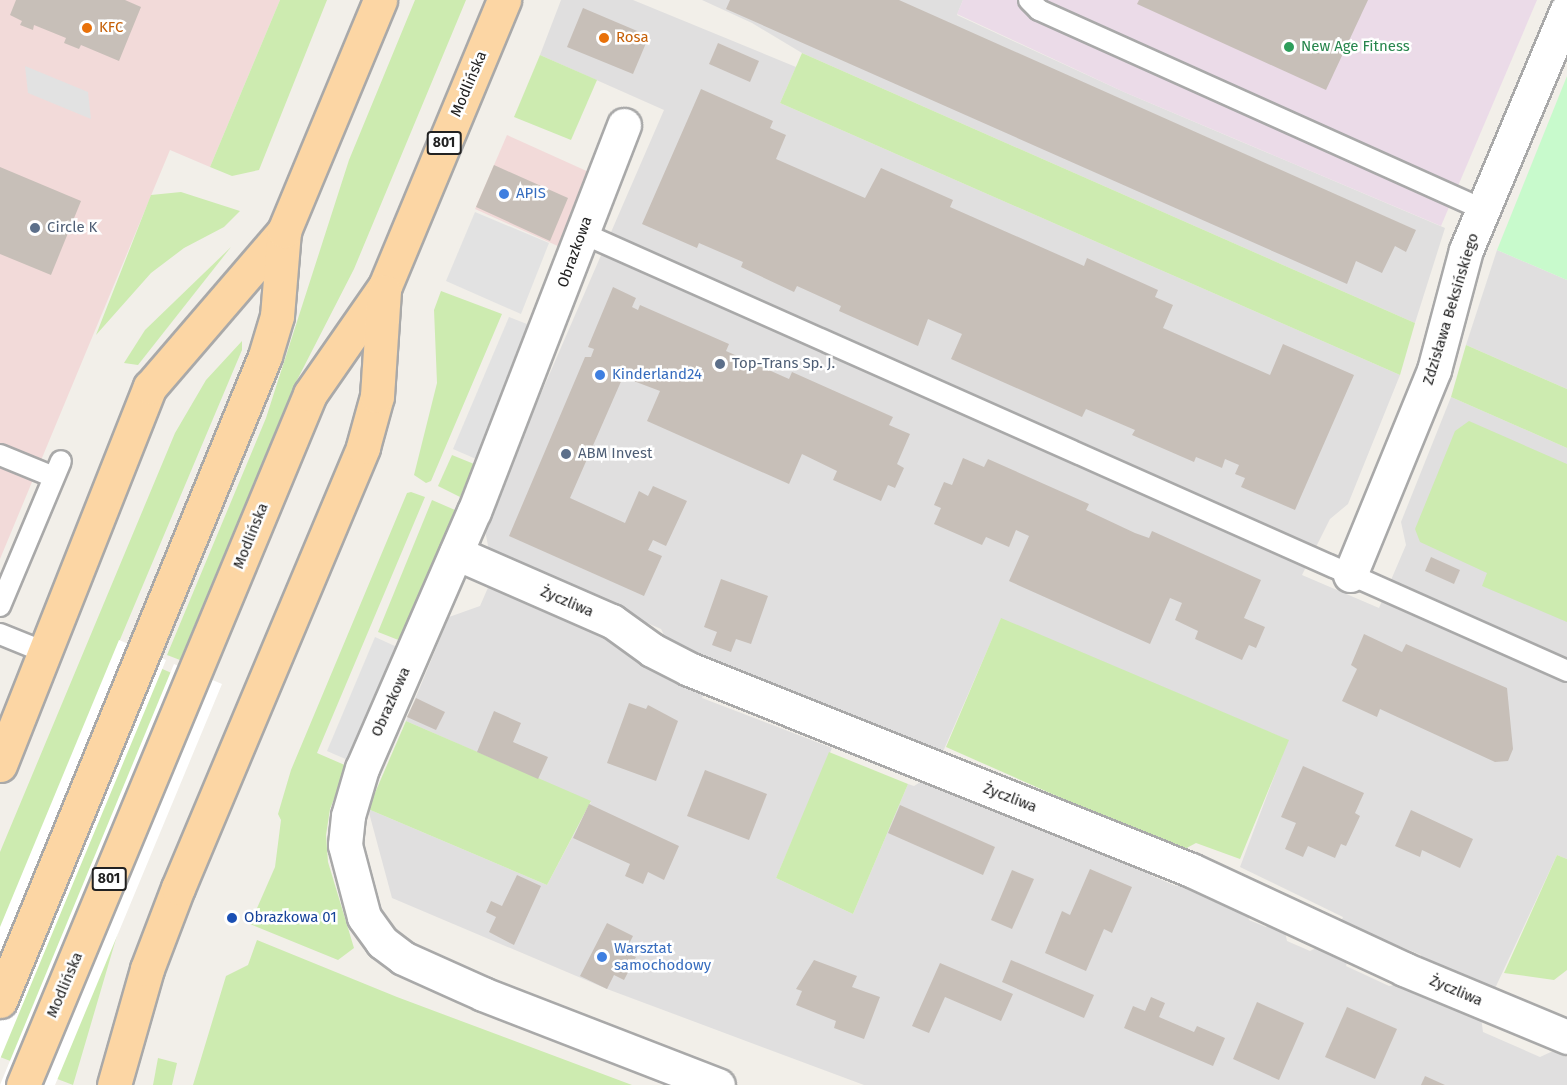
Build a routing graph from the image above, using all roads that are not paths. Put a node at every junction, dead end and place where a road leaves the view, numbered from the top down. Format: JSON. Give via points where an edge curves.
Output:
{"nodes":[{"id":1,"x":380,"y":0,"type":"edge"},
{"id":2,"x":504,"y":0,"type":"edge"},
{"id":3,"x":1029,"y":0,"type":"edge"},
{"id":4,"x":1567,"y":10,"type":"edge"},
{"id":5,"x":624,"y":125,"type":"dead end"},
{"id":6,"x":1482,"y":209,"type":"junction"},
{"id":7,"x":284,"y":231,"type":"junction"},
{"id":8,"x":582,"y":233,"type":"junction"},
{"id":9,"x":385,"y":286,"type":"junction"},
{"id":10,"x":0,"y":454,"type":"edge"},
{"id":11,"x":456,"y":554,"type":"junction"},
{"id":12,"x":1350,"y":575,"type":"junction"},
{"id":13,"x":0,"y":606,"type":"edge"},
{"id":14,"x":0,"y":634,"type":"edge"},
{"id":15,"x":47,"y":653,"type":"junction"},
{"id":16,"x":1567,"y":671,"type":"edge"},
{"id":17,"x":0,"y":765,"type":"edge"},
{"id":18,"x":0,"y":1001,"type":"edge"},
{"id":19,"x":1567,"y":1036,"type":"edge"},
{"id":20,"x":23,"y":1085,"type":"edge"},
{"id":21,"x":114,"y":1085,"type":"edge"},
{"id":22,"x":718,"y":1085,"type":"edge"}],
"edges":[{"from":1,"to":7,"type":"main road"},
{"from":2,"to":9,"type":"main road","name":"Modlińska","number":"801"},
{"from":3,"to":6,"type":"lane","via":[[1039,10]]},
{"from":4,"to":6,"type":"street","name":"Zdzisława Beksińskiego"},
{"from":5,"to":8,"type":"street","name":"Obrazkowa"},
{"from":6,"to":12,"type":"street","name":"Zdzisława Beksińskiego","via":[[1466,250],[1434,370]]},
{"from":7,"to":15,"type":"main road","via":[[150,387]]},
{"from":7,"to":18,"type":"main road","via":[[277,316],[265,356]]},
{"from":8,"to":11,"type":"street","name":"Obrazkowa"},
{"from":8,"to":12,"type":"lane"},
{"from":9,"to":20,"type":"main road","name":"Modlińska","number":"801","via":[[310,394]]},
{"from":9,"to":21,"type":"main road","via":[[377,396],[363,447],[178,888],[147,969]]},
{"from":10,"to":13,"type":"lane","via":[[57,469]]},
{"from":11,"to":19,"type":"street","name":"Życzliwa","via":[[612,621],[652,650],[689,669],[1191,870],[1404,969]]},
{"from":11,"to":22,"type":"street","name":"Obrazkowa","via":[[362,768],[348,816],[345,845],[364,917],[382,942],[420,966]]},
{"from":12,"to":16,"type":"lane"},
{"from":14,"to":15,"type":"lane"},
{"from":15,"to":17,"type":"main road"}]}
